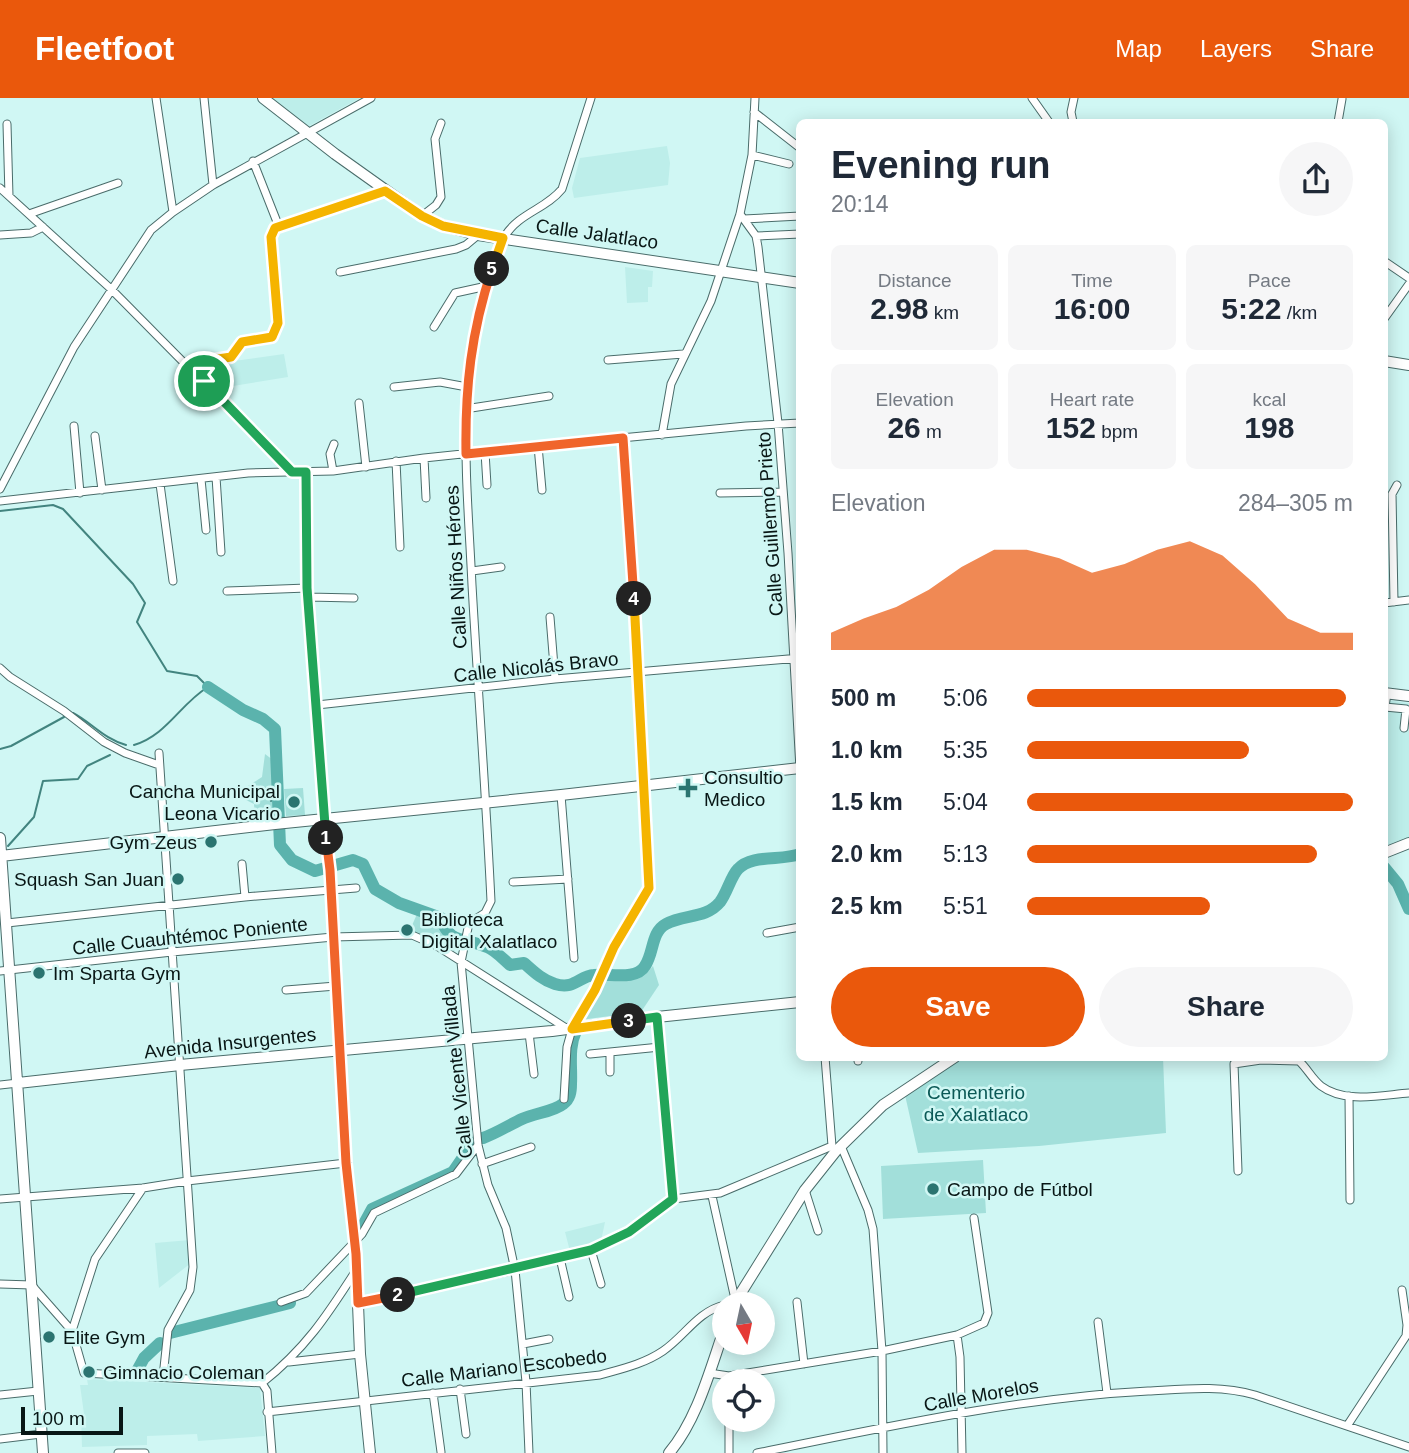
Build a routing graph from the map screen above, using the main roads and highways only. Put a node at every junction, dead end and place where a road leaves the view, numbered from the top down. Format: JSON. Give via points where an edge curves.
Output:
{"nodes":[{"id":1,"x":263,"y":98,"type":"edge"},
{"id":2,"x":796,"y":282,"type":"edge"},
{"id":3,"x":1388,"y":362,"type":"edge"},
{"id":4,"x":1409,"y":365,"type":"edge"},
{"id":5,"x":1388,"y":693,"type":"edge"},
{"id":6,"x":1409,"y":696,"type":"edge"},
{"id":7,"x":796,"y":768,"type":"edge"},
{"id":8,"x":324,"y":820,"type":"junction"},
{"id":9,"x":0,"y":838,"type":"edge"},
{"id":10,"x":1409,"y":842,"type":"edge"},
{"id":11,"x":1388,"y":852,"type":"edge"},
{"id":12,"x":1,"y":856,"type":"edge"},
{"id":13,"x":4,"y":917,"type":"edge"},
{"id":14,"x":5,"y":971,"type":"edge"},
{"id":15,"x":796,"y":1002,"type":"edge"},
{"id":16,"x":341,"y":1049,"type":"junction"},
{"id":17,"x":949,"y":1061,"type":"edge"},
{"id":18,"x":18,"y":1083,"type":"junction"},
{"id":19,"x":739,"y":1292,"type":"edge"},
{"id":20,"x":715,"y":1355,"type":"edge"},
{"id":21,"x":43,"y":1453,"type":"edge"},
{"id":22,"x":370,"y":1453,"type":"edge"},
{"id":23,"x":669,"y":1453,"type":"edge"}],
"edges":[{"from":1,"to":2,"type":"main road","name":"Calle Jalatlaco","via":[[385,191],[443,226]]},
{"from":3,"to":4,"type":"main road"},
{"from":5,"to":6,"type":"main road"},
{"from":7,"to":8,"type":"main road"},
{"from":8,"to":12,"type":"main road"},
{"from":8,"to":16,"type":"main road"},
{"from":9,"to":12,"type":"main road"},
{"from":10,"to":11,"type":"main road"},
{"from":12,"to":13,"type":"main road"},
{"from":13,"to":14,"type":"main road"},
{"from":14,"to":18,"type":"main road"},
{"from":15,"to":16,"type":"main road","name":"Avenida Insurgentes"},
{"from":16,"to":18,"type":"main road","name":"Avenida Insurgentes"},
{"from":16,"to":22,"type":"main road"},
{"from":17,"to":19,"type":"main road","via":[[883,1105],[836,1148]]},
{"from":18,"to":21,"type":"main road"},
{"from":20,"to":23,"type":"main road","via":[[684,1431]]}]}
